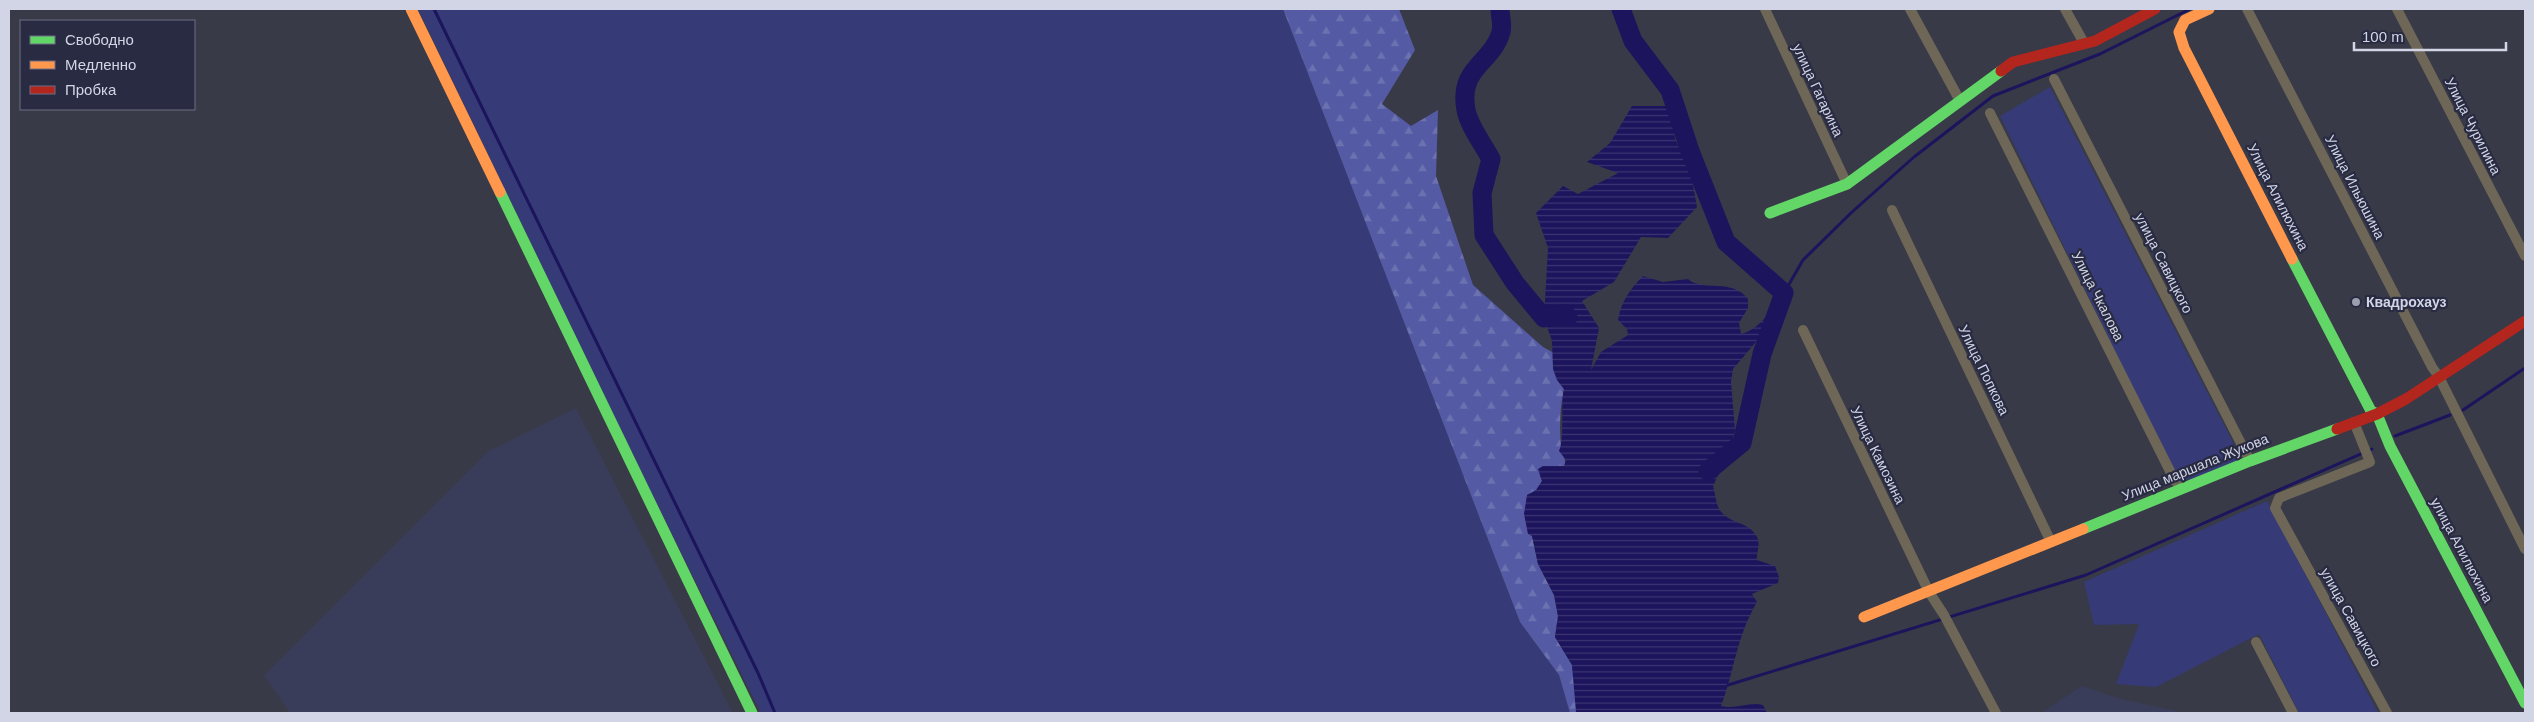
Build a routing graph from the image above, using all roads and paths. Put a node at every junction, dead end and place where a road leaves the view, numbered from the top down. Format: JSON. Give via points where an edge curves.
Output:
{"nodes":[{"id":1,"x":410,"y":9,"type":"edge"},
{"id":2,"x":1765,"y":9,"type":"edge"},
{"id":3,"x":1910,"y":9,"type":"edge"},
{"id":4,"x":2065,"y":9,"type":"edge"},
{"id":5,"x":2155,"y":9,"type":"edge"},
{"id":6,"x":2209,"y":9,"type":"edge"},
{"id":7,"x":2247,"y":9,"type":"edge"},
{"id":8,"x":2397,"y":9,"type":"edge"},
{"id":9,"x":2084,"y":43,"type":"junction"},
{"id":10,"x":2054,"y":79,"type":"dead end"},
{"id":11,"x":1959,"y":99,"type":"junction"},
{"id":12,"x":1990,"y":113,"type":"dead end"},
{"id":13,"x":1847,"y":184,"type":"junction"},
{"id":14,"x":1892,"y":210,"type":"dead end"},
{"id":15,"x":1770,"y":214,"type":"dead end"},
{"id":16,"x":2525,"y":256,"type":"edge"},
{"id":17,"x":2525,"y":321,"type":"edge"},
{"id":18,"x":1803,"y":330,"type":"dead end"},
{"id":19,"x":2439,"y":377,"type":"junction"},
{"id":20,"x":2374,"y":412,"type":"junction"},
{"id":21,"x":2354,"y":422,"type":"junction"},
{"id":22,"x":2250,"y":461,"type":"junction"},
{"id":23,"x":2186,"y":487,"type":"junction"},
{"id":24,"x":2051,"y":542,"type":"junction"},
{"id":25,"x":2525,"y":549,"type":"edge"},
{"id":26,"x":1929,"y":592,"type":"junction"},
{"id":27,"x":1864,"y":617,"type":"dead end"},
{"id":28,"x":2256,"y":642,"type":"dead end"},
{"id":29,"x":2525,"y":704,"type":"edge"},
{"id":30,"x":752,"y":713,"type":"edge"},
{"id":31,"x":1996,"y":713,"type":"edge"},
{"id":32,"x":2293,"y":713,"type":"edge"},
{"id":33,"x":2387,"y":713,"type":"edge"}],
"edges":[{"from":1,"to":30,"type":"street"},
{"from":2,"to":13,"type":"street","name":"улица Гагарина"},
{"from":3,"to":11,"type":"street"},
{"from":4,"to":9,"type":"street"},
{"from":5,"to":9,"type":"street","via":[[2095,41]]},
{"from":6,"to":20,"type":"street","name":"Улица Алилюхина","via":[[2185,20],[2179,32],[2184,48]]},
{"from":7,"to":19,"type":"street","name":"Улица Ильюшина"},
{"from":8,"to":16,"type":"street","name":"Улица Чурилина"},
{"from":9,"to":11,"type":"street","via":[[2013,62]]},
{"from":10,"to":22,"type":"street","name":"улица Савицкого"},
{"from":11,"to":13,"type":"street"},
{"from":12,"to":23,"type":"street","name":"Улица Чкалова","via":[[2175,481]]},
{"from":13,"to":15,"type":"street"},
{"from":14,"to":24,"type":"street","name":"Улица Попкова"},
{"from":17,"to":19,"type":"street","name":"Улица маршала Жукова"},
{"from":18,"to":26,"type":"street","name":"Улица Камозина"},
{"from":19,"to":20,"type":"street","name":"Улица маршала Жукова","via":[[2406,399]]},
{"from":19,"to":25,"type":"street","name":"Улица Ильюшина"},
{"from":20,"to":21,"type":"street","name":"Улица маршала Жукова"},
{"from":20,"to":29,"type":"street","name":"улица Алилюхина"},
{"from":21,"to":22,"type":"street","name":"Улица маршала Жукова"},
{"from":21,"to":33,"type":"street","name":"улица Савицкого","via":[[2370,462],[2277,503]]},
{"from":22,"to":23,"type":"street","name":"Улица маршала Жукова"},
{"from":23,"to":24,"type":"street","name":"Улица маршала Жукова"},
{"from":24,"to":26,"type":"street","name":"Улица маршала Жукова"},
{"from":26,"to":27,"type":"street","name":"Улица маршала Жукова"},
{"from":26,"to":31,"type":"street","name":"Улица Камозина"},
{"from":28,"to":32,"type":"street"}]}
